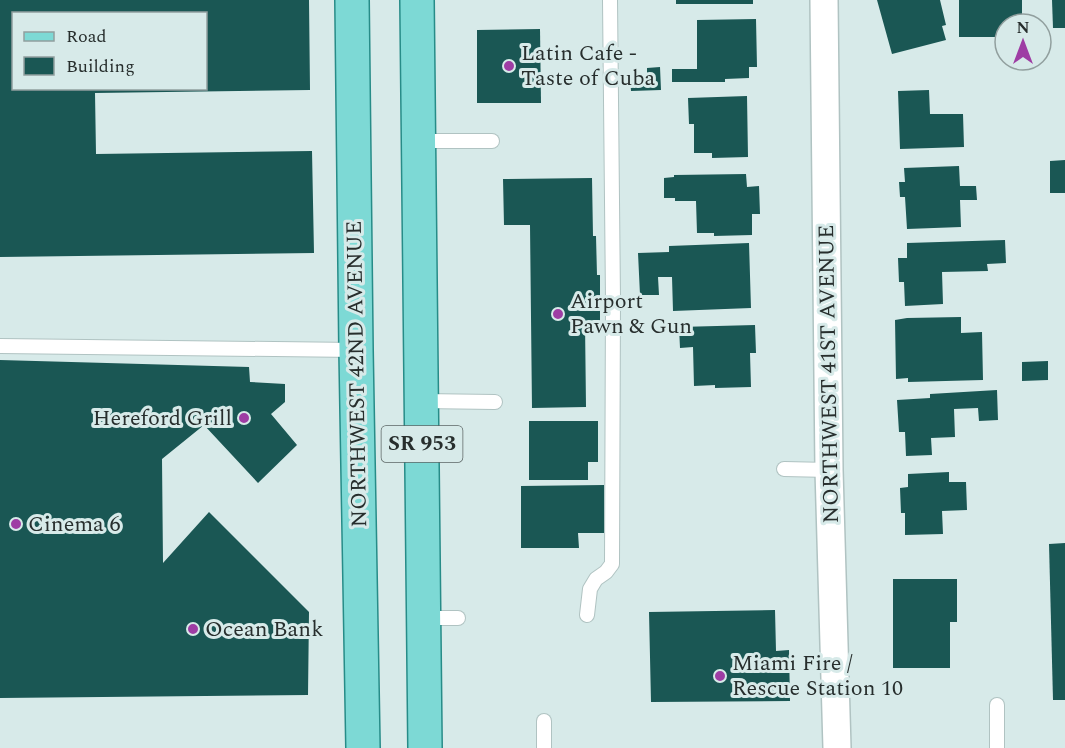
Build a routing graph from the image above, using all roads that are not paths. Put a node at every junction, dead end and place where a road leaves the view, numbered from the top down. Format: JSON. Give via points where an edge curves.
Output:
{"nodes":[{"id":1,"x":352,"y":0,"type":"edge"},
{"id":2,"x":610,"y":0,"type":"edge"},
{"id":3,"x":824,"y":0,"type":"edge"},
{"id":4,"x":416,"y":3,"type":"edge"},
{"id":5,"x":419,"y":141,"type":"junction"},
{"id":6,"x":492,"y":141,"type":"dead end"},
{"id":7,"x":0,"y":346,"type":"edge"},
{"id":8,"x":356,"y":350,"type":"junction"},
{"id":9,"x":422,"y":401,"type":"junction"},
{"id":10,"x":495,"y":402,"type":"dead end"},
{"id":11,"x":784,"y":469,"type":"dead end"},
{"id":12,"x":829,"y":470,"type":"junction"},
{"id":13,"x":588,"y":615,"type":"dead end"},
{"id":14,"x":423,"y":618,"type":"junction"},
{"id":15,"x":458,"y":618,"type":"dead end"},
{"id":16,"x":997,"y":705,"type":"dead end"},
{"id":17,"x":544,"y":721,"type":"dead end"},
{"id":18,"x":363,"y":748,"type":"edge"},
{"id":19,"x":425,"y":748,"type":"edge"},
{"id":20,"x":544,"y":748,"type":"edge"},
{"id":21,"x":837,"y":748,"type":"edge"},
{"id":22,"x":997,"y":748,"type":"edge"}],
"edges":[{"from":1,"to":8,"type":"main road","name":"NORTHWEST 42ND AVENUE","number":"SR 953"},
{"from":2,"to":13,"type":"lane","via":[[612,564],[590,589]]},
{"from":3,"to":12,"type":"street","name":"NORTHWEST 41ST AVENUE"},
{"from":4,"to":5,"type":"main road","number":"SR 953"},
{"from":5,"to":6,"type":"lane"},
{"from":5,"to":9,"type":"main road","number":"SR 953"},
{"from":7,"to":8,"type":"lane"},
{"from":8,"to":18,"type":"main road","name":"NORTHWEST 42ND AVENUE","number":"SR 953"},
{"from":9,"to":10,"type":"lane"},
{"from":9,"to":14,"type":"main road","number":"SR 953"},
{"from":11,"to":12,"type":"lane"},
{"from":12,"to":21,"type":"street","name":"NORTHWEST 41ST AVENUE"},
{"from":14,"to":15,"type":"lane"},
{"from":14,"to":19,"type":"main road","number":"SR 953"},
{"from":16,"to":22,"type":"lane"},
{"from":17,"to":20,"type":"lane"}]}
